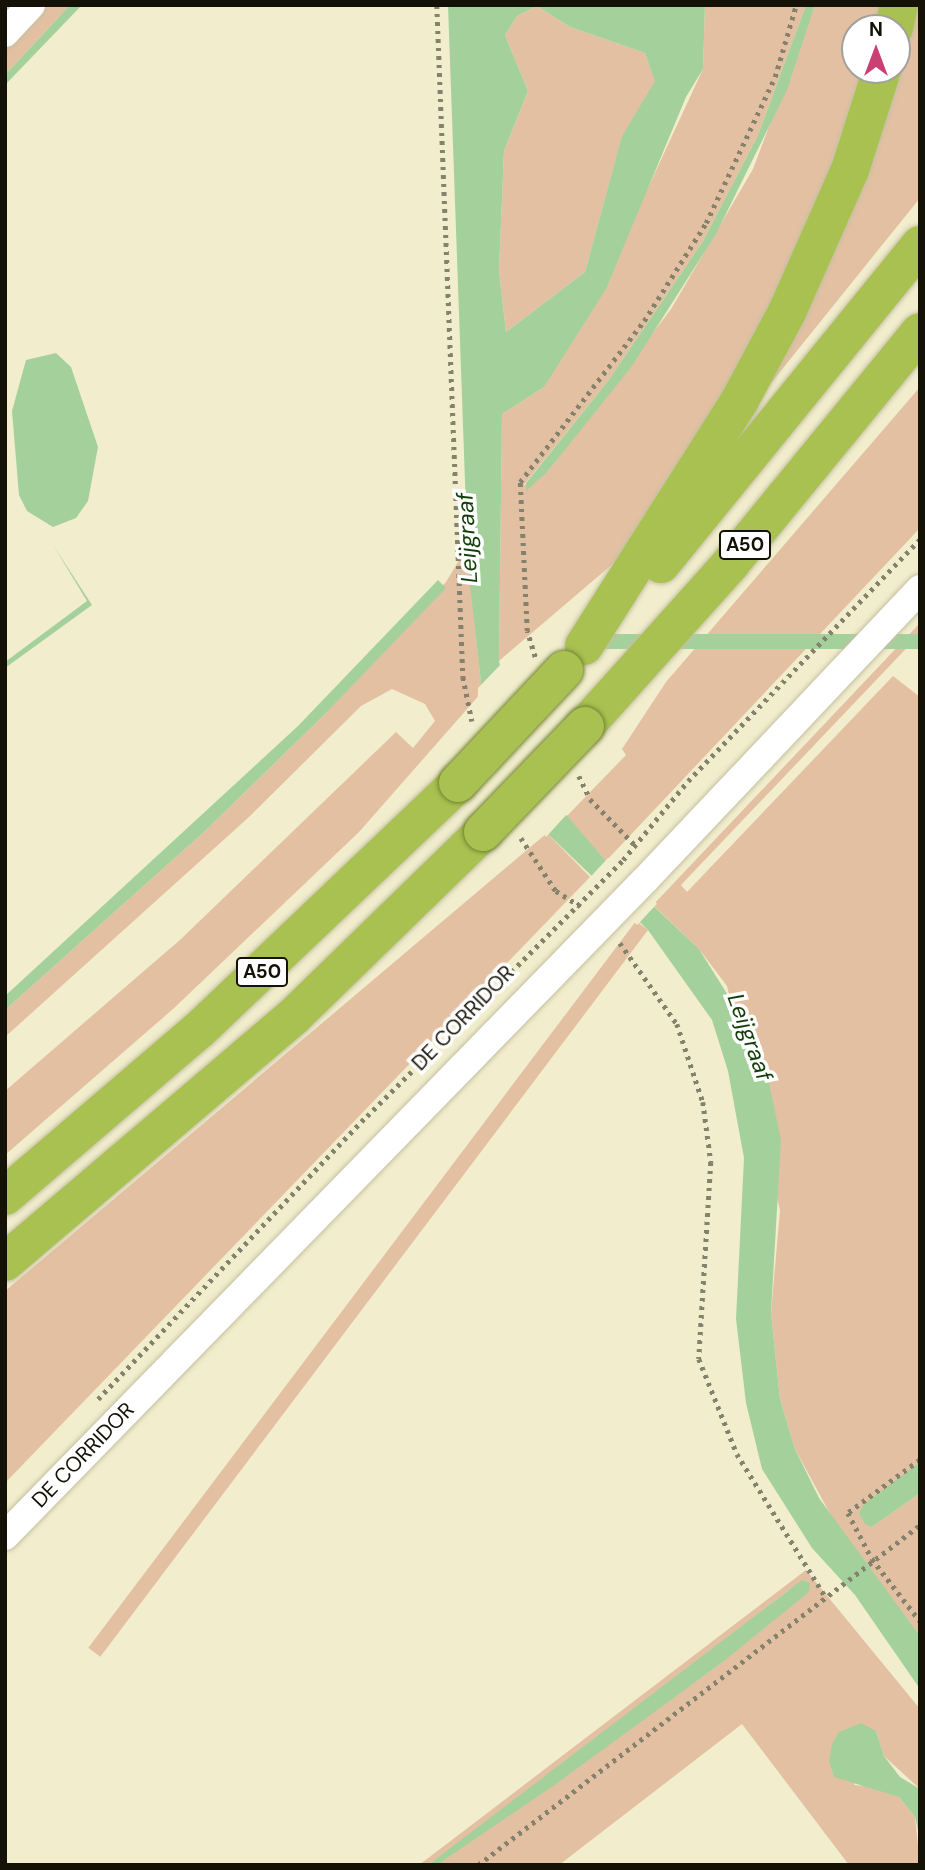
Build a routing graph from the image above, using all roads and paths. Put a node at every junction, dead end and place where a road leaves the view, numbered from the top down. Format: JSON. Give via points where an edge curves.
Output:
{"nodes":[{"id":1,"x":31,"y":5,"type":"edge"},
{"id":2,"x":437,"y":5,"type":"edge"},
{"id":3,"x":796,"y":5,"type":"edge"},
{"id":4,"x":5,"y":33,"type":"edge"},
{"id":5,"x":878,"y":84,"type":"edge"},
{"id":6,"x":920,"y":245,"type":"edge"},
{"id":7,"x":913,"y":345,"type":"edge"},
{"id":8,"x":920,"y":539,"type":"edge"},
{"id":9,"x":920,"y":589,"type":"edge"},
{"id":10,"x":562,"y":661,"type":"junction"},
{"id":11,"x":474,"y":731,"type":"dead end"},
{"id":12,"x":573,"y":764,"type":"dead end"},
{"id":13,"x":500,"y":832,"type":"junction"},
{"id":14,"x":635,"y":845,"type":"junction"},
{"id":15,"x":578,"y":905,"type":"junction"},
{"id":16,"x":606,"y":919,"type":"junction"},
{"id":17,"x":5,"y":1196,"type":"edge"},
{"id":18,"x":5,"y":1262,"type":"edge"},
{"id":19,"x":96,"y":1401,"type":"dead end"},
{"id":20,"x":920,"y":1460,"type":"edge"},
{"id":21,"x":920,"y":1525,"type":"edge"},
{"id":22,"x":5,"y":1536,"type":"edge"},
{"id":23,"x":872,"y":1559,"type":"junction"},
{"id":24,"x":825,"y":1596,"type":"junction"},
{"id":25,"x":920,"y":1621,"type":"edge"},
{"id":26,"x":478,"y":1865,"type":"edge"}],
"edges":[{"from":1,"to":4,"type":"street"},
{"from":2,"to":11,"type":"path","via":[[463,677]]},
{"from":3,"to":10,"type":"path","via":[[775,77],[706,223],[637,331],[520,482],[527,631]]},
{"from":5,"to":10,"type":"highway","number":"A50","via":[[850,170],[787,312],[740,400]]},
{"from":6,"to":10,"type":"highway","number":"A50","via":[[769,436]]},
{"from":7,"to":13,"type":"highway","number":"A50","bridge":true,"via":[[731,563],[585,726]]},
{"from":8,"to":14,"type":"path","name":"DE CORRIDOR","via":[[688,781]]},
{"from":9,"to":16,"type":"street","name":"DE CORRIDOR"},
{"from":10,"to":17,"type":"highway","number":"A50","bridge":true,"via":[[458,783],[199,1030]]},
{"from":12,"to":14,"type":"path","via":[[590,799]]},
{"from":13,"to":15,"type":"path"},
{"from":13,"to":18,"type":"highway","number":"A50","via":[[294,1016]]},
{"from":14,"to":15,"type":"path","name":"DE CORRIDOR"},
{"from":15,"to":16,"type":"path"},
{"from":15,"to":19,"type":"path","name":"DE CORRIDOR","via":[[367,1116]]},
{"from":16,"to":22,"type":"street","name":"DE CORRIDOR"},
{"from":16,"to":24,"type":"path","via":[[677,1024],[703,1102],[711,1162],[699,1359],[737,1454]]},
{"from":20,"to":23,"type":"path","via":[[848,1513]]},
{"from":21,"to":23,"type":"path"},
{"from":23,"to":24,"type":"path"},
{"from":23,"to":25,"type":"path"},
{"from":24,"to":26,"type":"path"}]}
